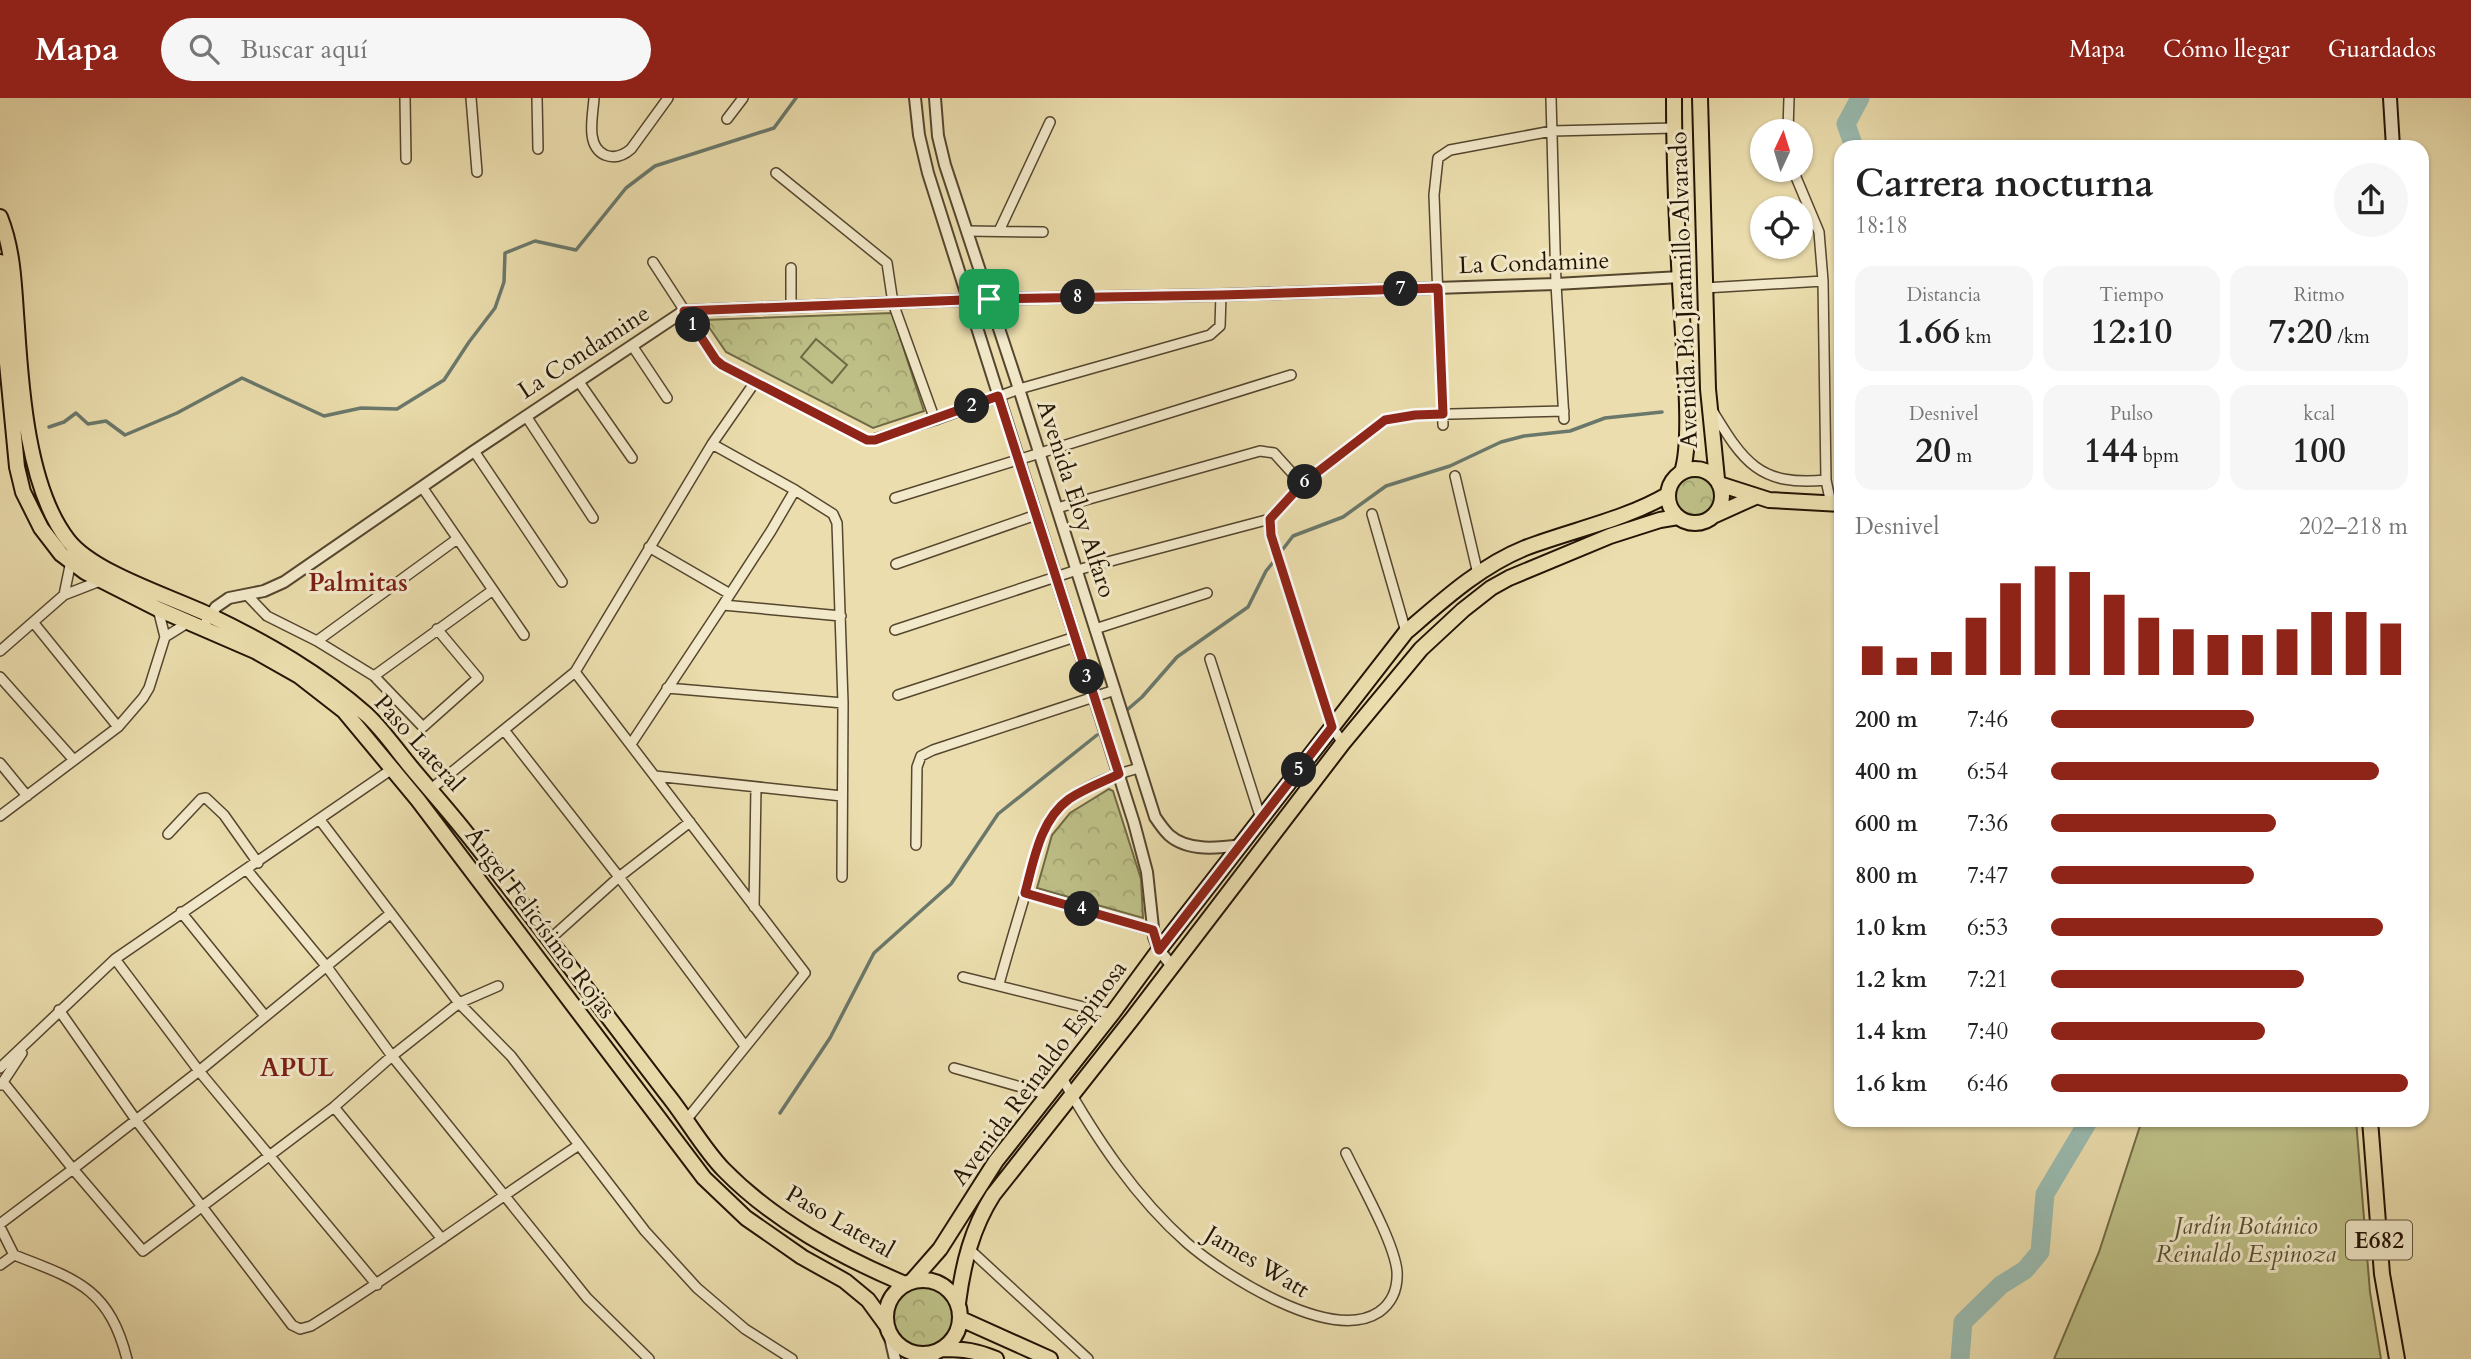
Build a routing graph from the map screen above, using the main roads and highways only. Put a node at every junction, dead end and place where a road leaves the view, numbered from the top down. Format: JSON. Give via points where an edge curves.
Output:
{"nodes":[{"id":1,"x":1674,"y":98,"type":"edge"},
{"id":2,"x":1700,"y":98,"type":"edge"},
{"id":3,"x":2390,"y":98,"type":"edge"},
{"id":4,"x":2393,"y":140,"type":"edge"},
{"id":5,"x":1702,"y":209,"type":"junction"},
{"id":6,"x":1676,"y":211,"type":"junction"},
{"id":7,"x":0,"y":217,"type":"edge"},
{"id":8,"x":0,"y":262,"type":"edge"},
{"id":9,"x":1707,"y":361,"type":"junction"},
{"id":10,"x":1685,"y":362,"type":"junction"},
{"id":11,"x":1682,"y":472,"type":"junction"},
{"id":12,"x":1718,"y":482,"type":"junction"},
{"id":13,"x":1667,"y":495,"type":"junction"},
{"id":14,"x":1755,"y":497,"type":"junction"},
{"id":15,"x":1834,"y":504,"type":"edge"},
{"id":16,"x":1715,"y":515,"type":"junction"},
{"id":17,"x":1678,"y":517,"type":"junction"},
{"id":18,"x":201,"y":622,"type":"junction"},
{"id":19,"x":2371,"y":1127,"type":"edge"},
{"id":20,"x":980,"y":1186,"type":"junction"},
{"id":21,"x":993,"y":1195,"type":"junction"},
{"id":22,"x":908,"y":1282,"type":"junction"},
{"id":23,"x":958,"y":1303,"type":"junction"},
{"id":24,"x":961,"y":1319,"type":"junction"},
{"id":25,"x":888,"y":1329,"type":"junction"},
{"id":26,"x":938,"y":1353,"type":"edge"},
{"id":27,"x":996,"y":1359,"type":"edge"},
{"id":28,"x":1050,"y":1359,"type":"edge"},
{"id":29,"x":2397,"y":1359,"type":"edge"}],
"edges":[{"from":1,"to":6,"type":"main road","name":"Avenida Pío Jaramillo Alvarado"},
{"from":2,"to":5,"type":"main road","name":"Avenida Pío Jaramillo Alvarado"},
{"from":3,"to":4,"type":"main road"},
{"from":5,"to":6,"type":"main road"},
{"from":5,"to":9,"type":"main road","name":"Avenida Pío Jaramillo Alvarado"},
{"from":6,"to":10,"type":"main road","name":"Avenida Pío Jaramillo Alvarado"},
{"from":7,"to":18,"type":"main road","name":"Paso Lateral","via":[[13,269],[26,413],[44,500],[68,541],[86,558]]},
{"from":8,"to":18,"type":"main road","name":"Ángel Felicísimo Rojas","via":[[17,467],[23,492],[41,528],[61,554],[100,581]]},
{"from":9,"to":10,"type":"main road"},
{"from":9,"to":12,"type":"main road","name":"Avenida Pío Jaramillo Alvarado"},
{"from":10,"to":11,"type":"main road","name":"Avenida Pío Jaramillo Alvarado","via":[[1686,460]]},
{"from":11,"to":12,"type":"main road","via":[[1701,469]]},
{"from":11,"to":13,"type":"main road"},
{"from":12,"to":14,"type":"main road"},
{"from":12,"to":16,"type":"main road","via":[[1722,498]]},
{"from":13,"to":17,"type":"main road"},
{"from":13,"to":20,"type":"main road","name":"Avenida Reinaldo Espinosa","via":[[1526,548],[1478,575],[1406,632]]},
{"from":14,"to":15,"type":"main road"},
{"from":14,"to":16,"type":"main road"},
{"from":16,"to":17,"type":"main road","via":[[1698,523]]},
{"from":17,"to":21,"type":"main road","name":"Avenida Reinaldo Espinosa","via":[[1558,556],[1491,588],[1421,649]]},
{"from":18,"to":22,"type":"main road","name":"Paso Lateral","via":[[289,657],[370,718],[550,939],[721,1167],[754,1198],[810,1238]]},
{"from":18,"to":25,"type":"main road","name":"Ángel Felicísimo Rojas","via":[[299,676],[344,711],[418,800],[704,1178],[746,1218],[868,1300]]},
{"from":19,"to":29,"type":"main road","number":"E682","via":[[2382,1274]]},
{"from":20,"to":21,"type":"main road"},
{"from":20,"to":22,"type":"main road","name":"Avenida Reinaldo Espinosa","via":[[940,1249]]},
{"from":21,"to":23,"type":"main road","name":"Avenida Reinaldo Espinosa","via":[[968,1248]]},
{"from":22,"to":23,"type":"main road","via":[[934,1281],[953,1293]]},
{"from":22,"to":25,"type":"main road","via":[[887,1306]]},
{"from":23,"to":24,"type":"main road"},
{"from":24,"to":26,"type":"main road","via":[[952,1341]]},
{"from":24,"to":28,"type":"main road"},
{"from":25,"to":26,"type":"main road","via":[[895,1342],[911,1352]]},
{"from":26,"to":27,"type":"main road","via":[[963,1349]]}]}
